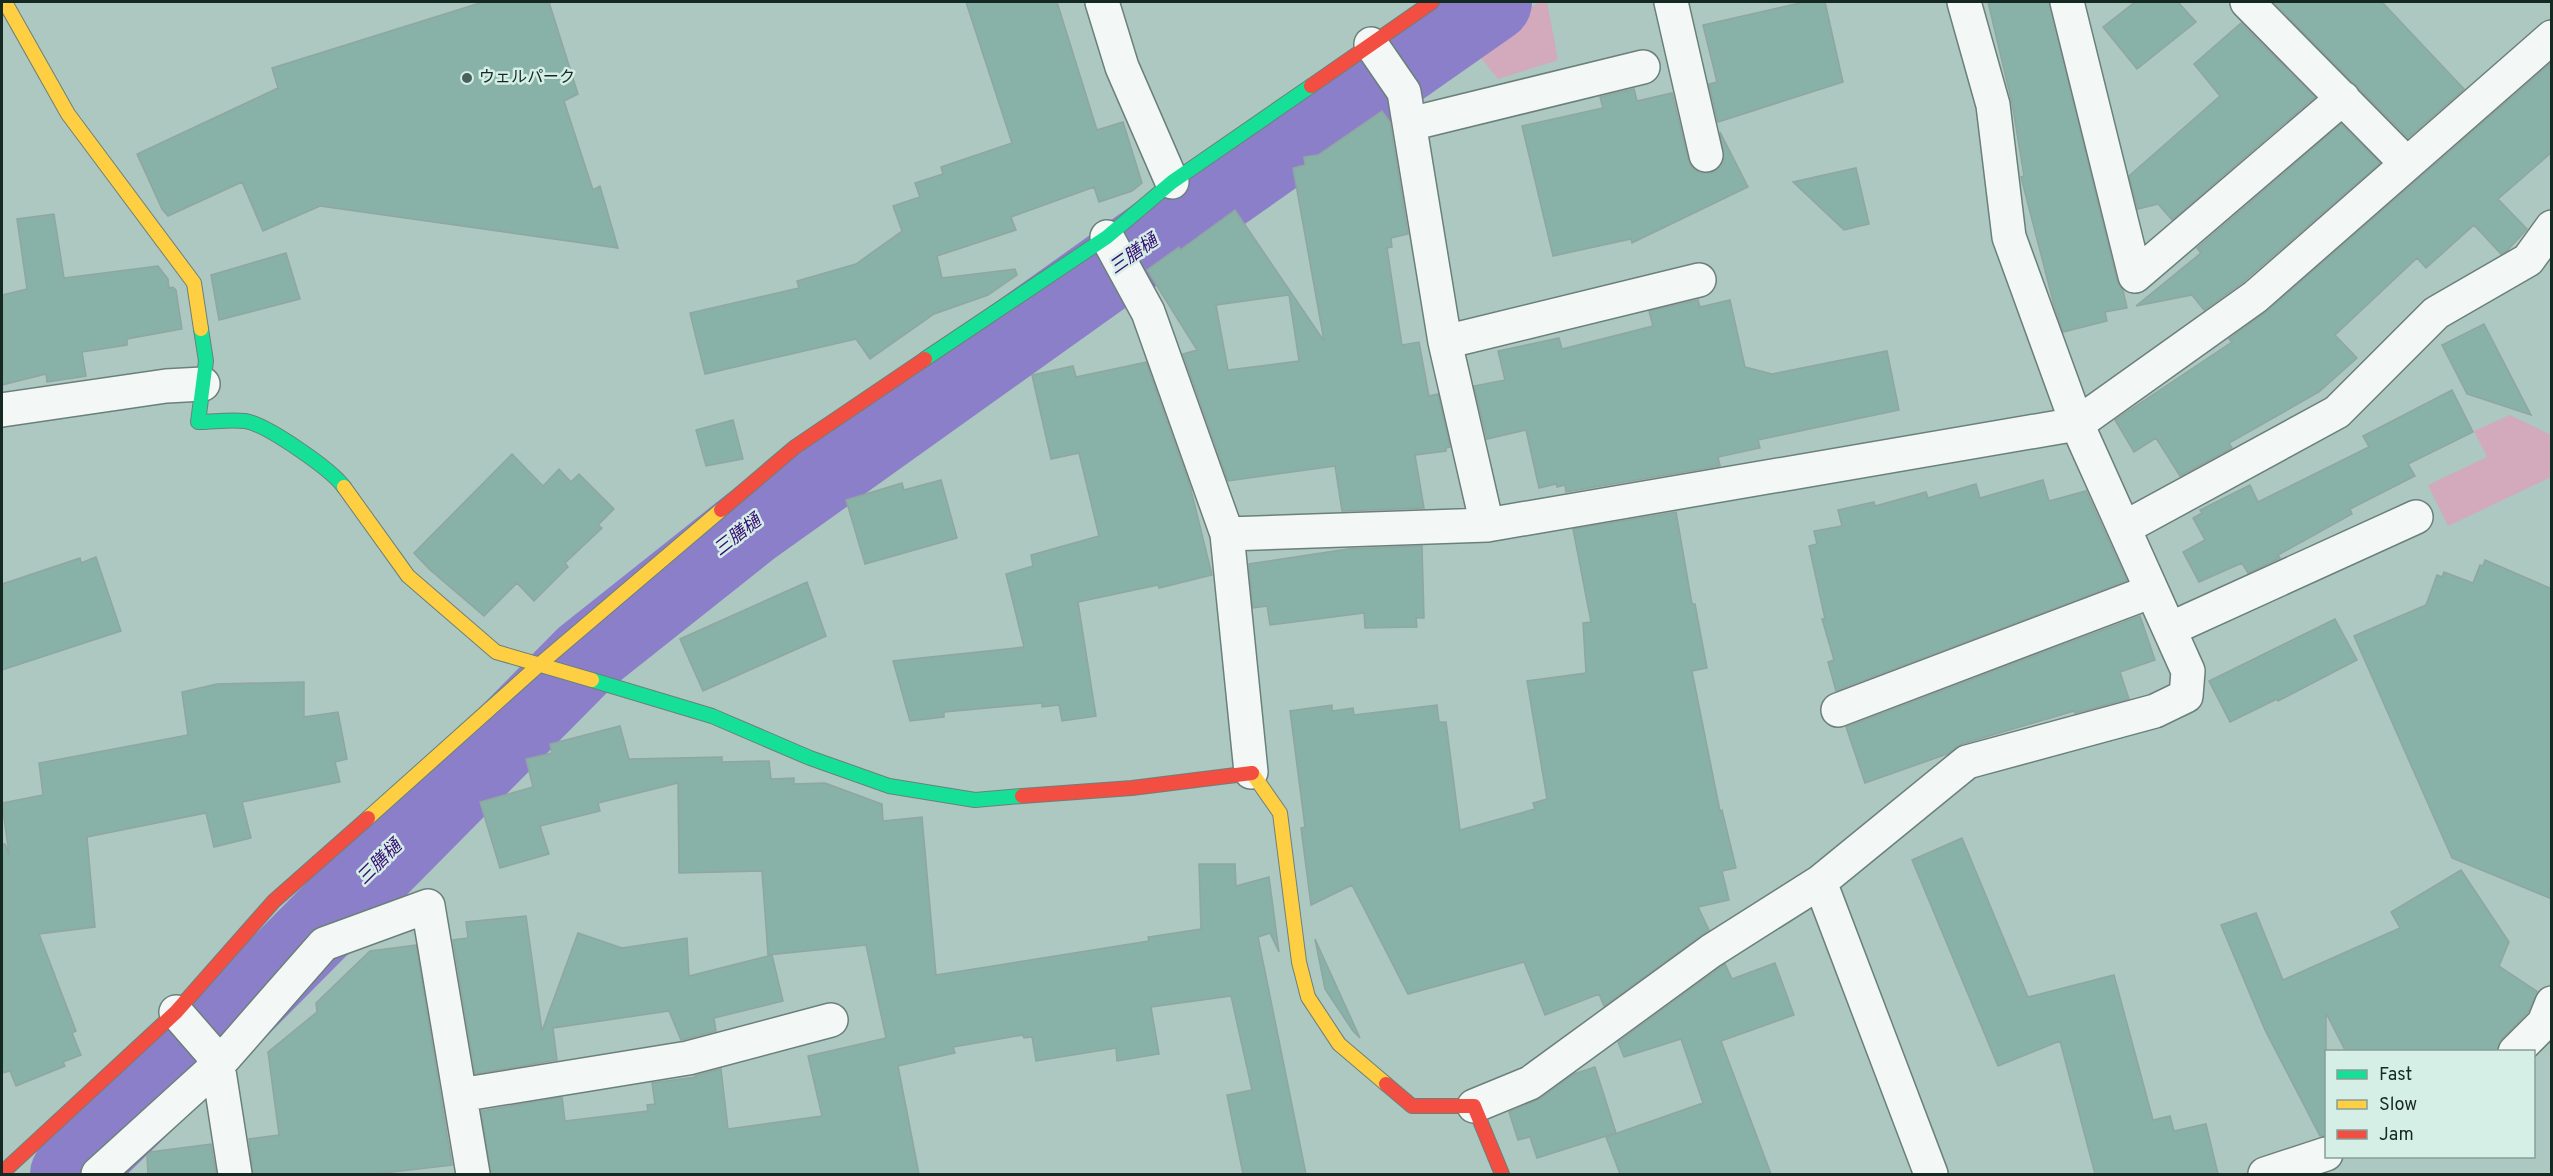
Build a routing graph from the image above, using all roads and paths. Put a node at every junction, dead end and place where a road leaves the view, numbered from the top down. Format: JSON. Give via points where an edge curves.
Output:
{"nodes":[{"id":1,"x":1102,"y":2,"type":"edge"},
{"id":2,"x":1432,"y":2,"type":"edge"},
{"id":3,"x":1671,"y":2,"type":"edge"},
{"id":4,"x":1964,"y":2,"type":"edge"},
{"id":5,"x":2067,"y":2,"type":"edge"},
{"id":6,"x":2247,"y":2,"type":"edge"},
{"id":7,"x":7,"y":4,"type":"edge"},
{"id":8,"x":2552,"y":37,"type":"edge"},
{"id":9,"x":1375,"y":49,"type":"junction"},
{"id":10,"x":1642,"y":67,"type":"dead end"},
{"id":11,"x":2343,"y":98,"type":"junction"},
{"id":12,"x":1410,"y":124,"type":"junction"},
{"id":13,"x":1706,"y":155,"type":"dead end"},
{"id":14,"x":2407,"y":164,"type":"junction"},
{"id":15,"x":1172,"y":182,"type":"junction"},
{"id":16,"x":2552,"y":227,"type":"edge"},
{"id":17,"x":1117,"y":253,"type":"junction"},
{"id":18,"x":1699,"y":280,"type":"dead end"},
{"id":19,"x":1445,"y":342,"type":"junction"},
{"id":20,"x":203,"y":384,"type":"junction"},
{"id":21,"x":2,"y":410,"type":"edge"},
{"id":22,"x":2077,"y":424,"type":"junction"},
{"id":23,"x":2416,"y":517,"type":"dead end"},
{"id":24,"x":1487,"y":525,"type":"junction"},
{"id":25,"x":2124,"y":528,"type":"junction"},
{"id":26,"x":1227,"y":534,"type":"junction"},
{"id":27,"x":2152,"y":591,"type":"junction"},
{"id":28,"x":2170,"y":629,"type":"junction"},
{"id":29,"x":545,"y":667,"type":"junction"},
{"id":30,"x":1838,"y":710,"type":"dead end"},
{"id":31,"x":1251,"y":772,"type":"junction"},
{"id":32,"x":1820,"y":882,"type":"junction"},
{"id":33,"x":2552,"y":1003,"type":"edge"},
{"id":34,"x":182,"y":1018,"type":"junction"},
{"id":35,"x":831,"y":1020,"type":"dead end"},
{"id":36,"x":2517,"y":1050,"type":"edge"},
{"id":37,"x":214,"y":1058,"type":"junction"},
{"id":38,"x":460,"y":1095,"type":"junction"},
{"id":39,"x":1474,"y":1106,"type":"junction"},
{"id":40,"x":2325,"y":1154,"type":"edge"},
{"id":41,"x":2,"y":1173,"type":"edge"},
{"id":42,"x":98,"y":1174,"type":"edge"},
{"id":43,"x":235,"y":1174,"type":"edge"},
{"id":44,"x":473,"y":1174,"type":"edge"},
{"id":45,"x":1502,"y":1174,"type":"edge"},
{"id":46,"x":1931,"y":1174,"type":"edge"},
{"id":47,"x":2265,"y":1174,"type":"edge"}],
"edges":[{"from":1,"to":15,"type":"street","via":[[1122,67]]},
{"from":2,"to":9,"type":"street"},
{"from":3,"to":13,"type":"street"},
{"from":4,"to":22,"type":"street","via":[[1993,105],[2009,237]]},
{"from":5,"to":11,"type":"street","via":[[2135,276]]},
{"from":6,"to":11,"type":"street"},
{"from":7,"to":20,"type":"street","via":[[68,114],[194,283],[206,361]]},
{"from":8,"to":14,"type":"street"},
{"from":9,"to":12,"type":"street","via":[[1404,92]]},
{"from":9,"to":15,"type":"street"},
{"from":10,"to":12,"type":"street"},
{"from":11,"to":14,"type":"street"},
{"from":12,"to":19,"type":"street"},
{"from":14,"to":22,"type":"street","via":[[2254,297]]},
{"from":15,"to":17,"type":"street"},
{"from":16,"to":25,"type":"street","via":[[2528,260],[2436,313],[2337,412]]},
{"from":17,"to":26,"type":"street","via":[[1148,312]]},
{"from":17,"to":29,"type":"street","via":[[795,447]]},
{"from":18,"to":19,"type":"street"},
{"from":19,"to":24,"type":"street"},
{"from":20,"to":21,"type":"street"},
{"from":20,"to":29,"type":"street","via":[[198,422],[246,421],[283,440],[334,475],[408,576],[496,652]]},
{"from":22,"to":24,"type":"street"},
{"from":22,"to":25,"type":"street"},
{"from":23,"to":28,"type":"street"},
{"from":24,"to":26,"type":"street"},
{"from":25,"to":27,"type":"street"},
{"from":26,"to":31,"type":"street"},
{"from":27,"to":28,"type":"street"},
{"from":27,"to":30,"type":"street"},
{"from":28,"to":32,"type":"street","via":[[2188,671],[2186,696],[2155,711],[1967,762]]},
{"from":29,"to":31,"type":"street","via":[[712,717],[889,786],[975,800],[1132,788]]},
{"from":29,"to":34,"type":"street","via":[[274,901]]},
{"from":31,"to":39,"type":"street","via":[[1280,813],[1299,962],[1308,997],[1339,1044],[1412,1106]]},
{"from":32,"to":39,"type":"street","via":[[1712,951],[1530,1083]]},
{"from":32,"to":46,"type":"street"},
{"from":33,"to":36,"type":"street","via":[[2544,1023]]},
{"from":34,"to":37,"type":"street"},
{"from":34,"to":41,"type":"street"},
{"from":35,"to":38,"type":"street","via":[[688,1058]]},
{"from":37,"to":38,"type":"street","via":[[324,944],[428,906]]},
{"from":37,"to":42,"type":"street"},
{"from":37,"to":43,"type":"street"},
{"from":38,"to":44,"type":"street"},
{"from":39,"to":45,"type":"street"},
{"from":40,"to":47,"type":"street"}]}
